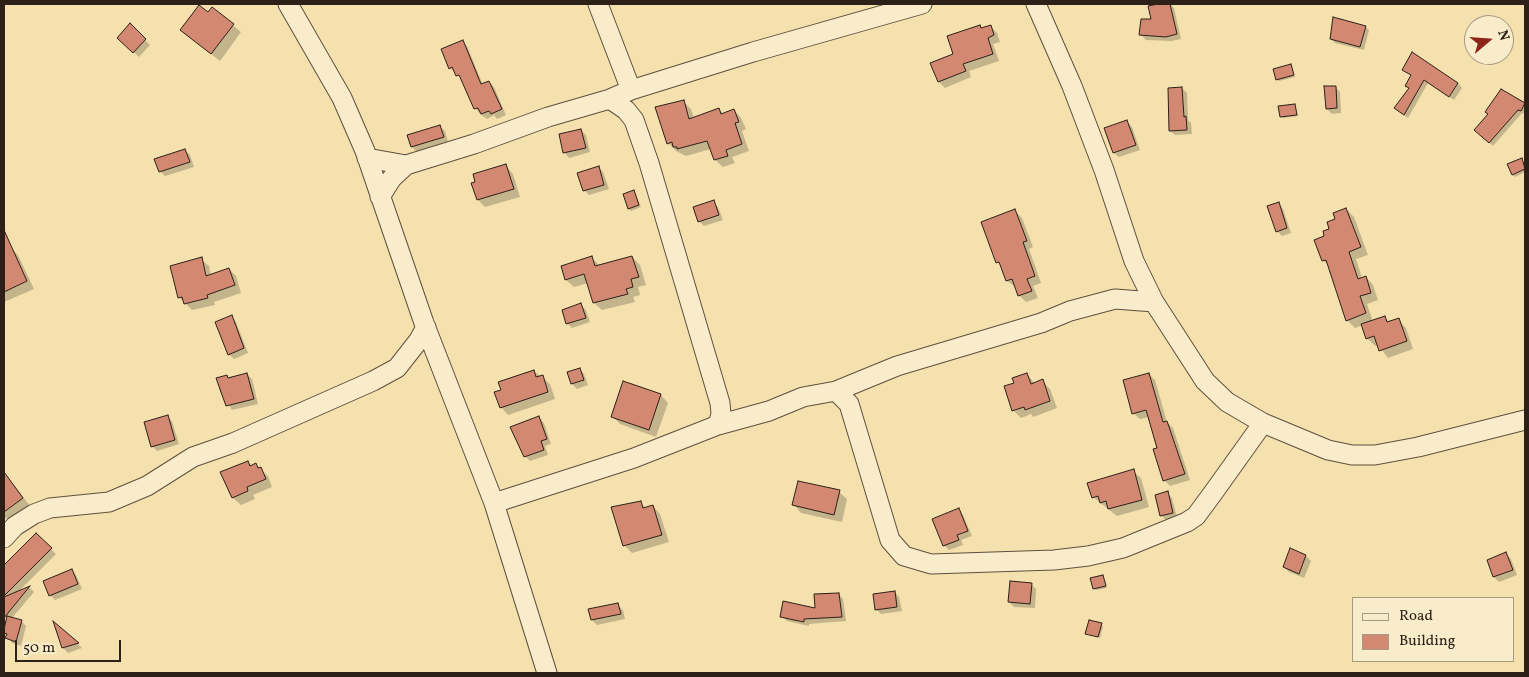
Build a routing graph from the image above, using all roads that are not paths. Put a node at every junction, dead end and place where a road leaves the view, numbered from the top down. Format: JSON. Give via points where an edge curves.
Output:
{"nodes":[{"id":1,"x":288,"y":4,"type":"edge"},
{"id":2,"x":598,"y":4,"type":"edge"},
{"id":3,"x":922,"y":4,"type":"edge"},
{"id":4,"x":1036,"y":4,"type":"edge"},
{"id":5,"x":635,"y":89,"type":"junction"},
{"id":6,"x":610,"y":99,"type":"junction"},
{"id":7,"x":631,"y":116,"type":"junction"},
{"id":8,"x":367,"y":158,"type":"junction"},
{"id":9,"x":406,"y":165,"type":"junction"},
{"id":10,"x":380,"y":197,"type":"junction"},
{"id":11,"x":1154,"y":302,"type":"junction"},
{"id":12,"x":426,"y":327,"type":"junction"},
{"id":13,"x":836,"y":391,"type":"junction"},
{"id":14,"x":1525,"y":420,"type":"edge"},
{"id":15,"x":1262,"y":423,"type":"junction"},
{"id":16,"x":718,"y":425,"type":"junction"},
{"id":17,"x":494,"y":503,"type":"junction"},
{"id":18,"x":4,"y":538,"type":"edge"},
{"id":19,"x":547,"y":673,"type":"edge"}],
"edges":[{"from":1,"to":8,"type":"street","via":[[342,98]]},
{"from":2,"to":5,"type":"street"},
{"from":3,"to":5,"type":"street"},
{"from":4,"to":11,"type":"street","via":[[1072,86],[1134,261]]},
{"from":5,"to":6,"type":"street"},
{"from":5,"to":7,"type":"street"},
{"from":6,"to":7,"type":"street"},
{"from":6,"to":9,"type":"street"},
{"from":7,"to":16,"type":"street","via":[[650,162],[720,403],[722,414]]},
{"from":8,"to":9,"type":"street"},
{"from":8,"to":10,"type":"street"},
{"from":9,"to":10,"type":"street","via":[[392,178]]},
{"from":10,"to":12,"type":"street"},
{"from":11,"to":13,"type":"street","via":[[1115,299],[1070,311],[1034,326],[897,366]]},
{"from":11,"to":15,"type":"street","via":[[1205,381],[1227,402]]},
{"from":12,"to":17,"type":"street"},
{"from":12,"to":18,"type":"street","via":[[396,368],[373,381],[233,443],[193,457],[147,486],[109,502],[50,508],[34,514]]},
{"from":13,"to":15,"type":"street","via":[[849,404],[890,540],[904,556],[931,564],[985,564],[1088,556],[1123,548],[1187,522],[1196,516]]},
{"from":13,"to":16,"type":"street","via":[[803,397],[769,411]]},
{"from":14,"to":15,"type":"street","via":[[1418,448],[1375,455],[1328,450]]},
{"from":16,"to":17,"type":"street","via":[[634,458]]},
{"from":17,"to":19,"type":"street"}]}
